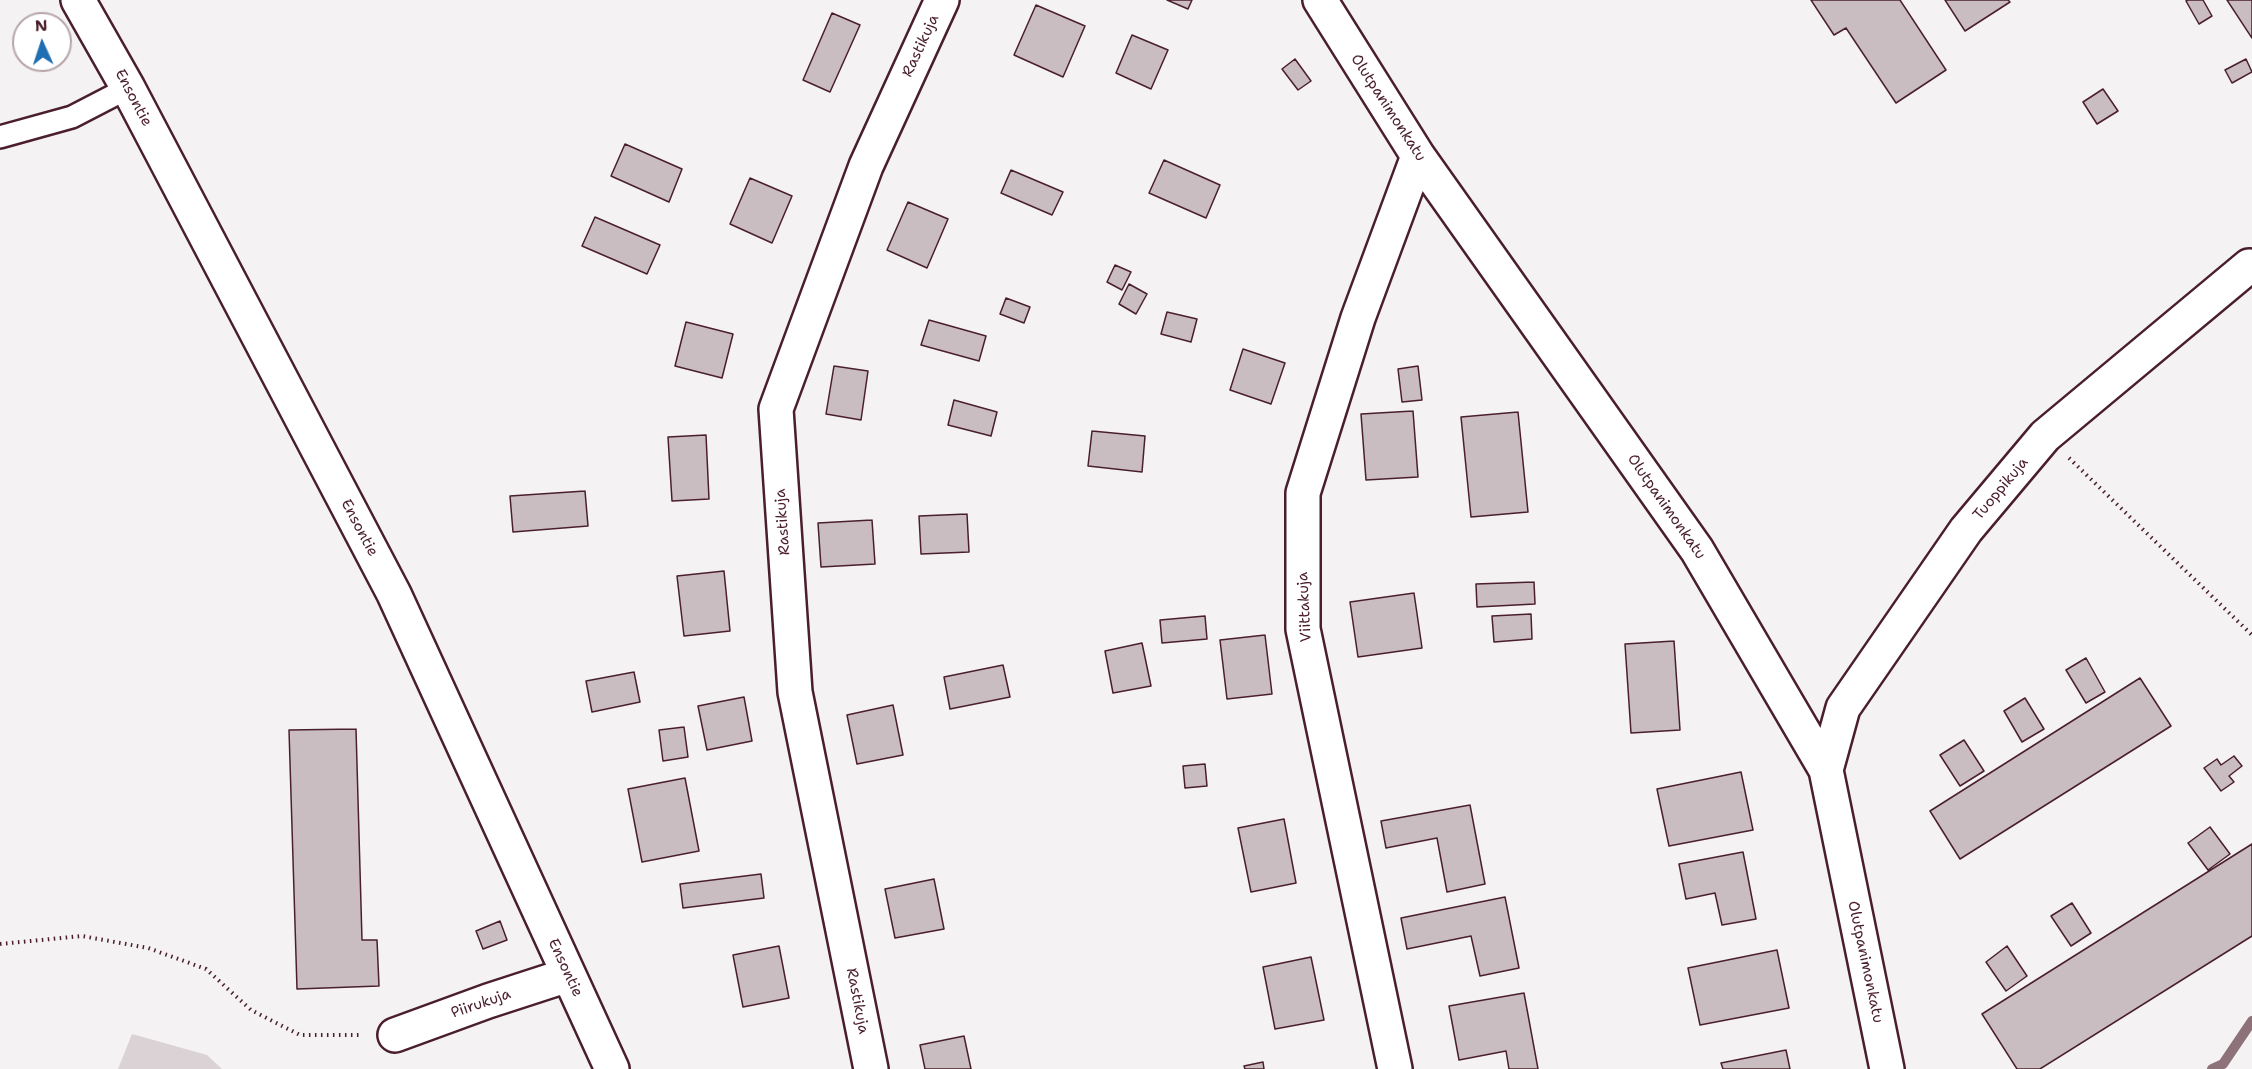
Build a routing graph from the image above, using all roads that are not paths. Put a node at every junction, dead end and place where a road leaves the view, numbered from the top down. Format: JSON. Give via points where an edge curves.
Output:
{"nodes":[{"id":1,"x":78,"y":0,"type":"edge"},
{"id":2,"x":942,"y":0,"type":"edge"},
{"id":3,"x":1320,"y":0,"type":"edge"},
{"id":4,"x":128,"y":88,"type":"junction"},
{"id":5,"x":0,"y":137,"type":"edge"},
{"id":6,"x":1418,"y":156,"type":"junction"},
{"id":7,"x":2249,"y":266,"type":"dead end"},
{"id":8,"x":1826,"y":770,"type":"junction"},
{"id":9,"x":568,"y":975,"type":"junction"},
{"id":10,"x":395,"y":1035,"type":"road end"},
{"id":11,"x":612,"y":1069,"type":"edge"},
{"id":12,"x":871,"y":1069,"type":"edge"},
{"id":13,"x":1395,"y":1069,"type":"edge"},
{"id":14,"x":1887,"y":1069,"type":"edge"}],
"edges":[{"from":1,"to":4,"type":"street","name":"Ensontie"},
{"from":2,"to":12,"type":"street","name":"Rastikuja","via":[[866,166],[776,409],[795,692]]},
{"from":3,"to":6,"type":"street","name":"Olutpanimonkatu"},
{"from":4,"to":5,"type":"lane","via":[[72,117]]},
{"from":4,"to":9,"type":"street","name":"Ensontie","via":[[394,594]]},
{"from":6,"to":8,"type":"street","name":"Olutpanimonkatu","via":[[1697,550]]},
{"from":6,"to":13,"type":"street","name":"Viittakuja","via":[[1358,318],[1303,493],[1304,629]]},
{"from":7,"to":8,"type":"street","name":"Tuoppikuja","via":[[2045,436],[1966,530],[1843,708]]},
{"from":8,"to":14,"type":"street","name":"Olutpanimonkatu"},
{"from":9,"to":10,"type":"street","name":"Piirukuja"},
{"from":9,"to":11,"type":"street","name":"Ensontie"}]}
